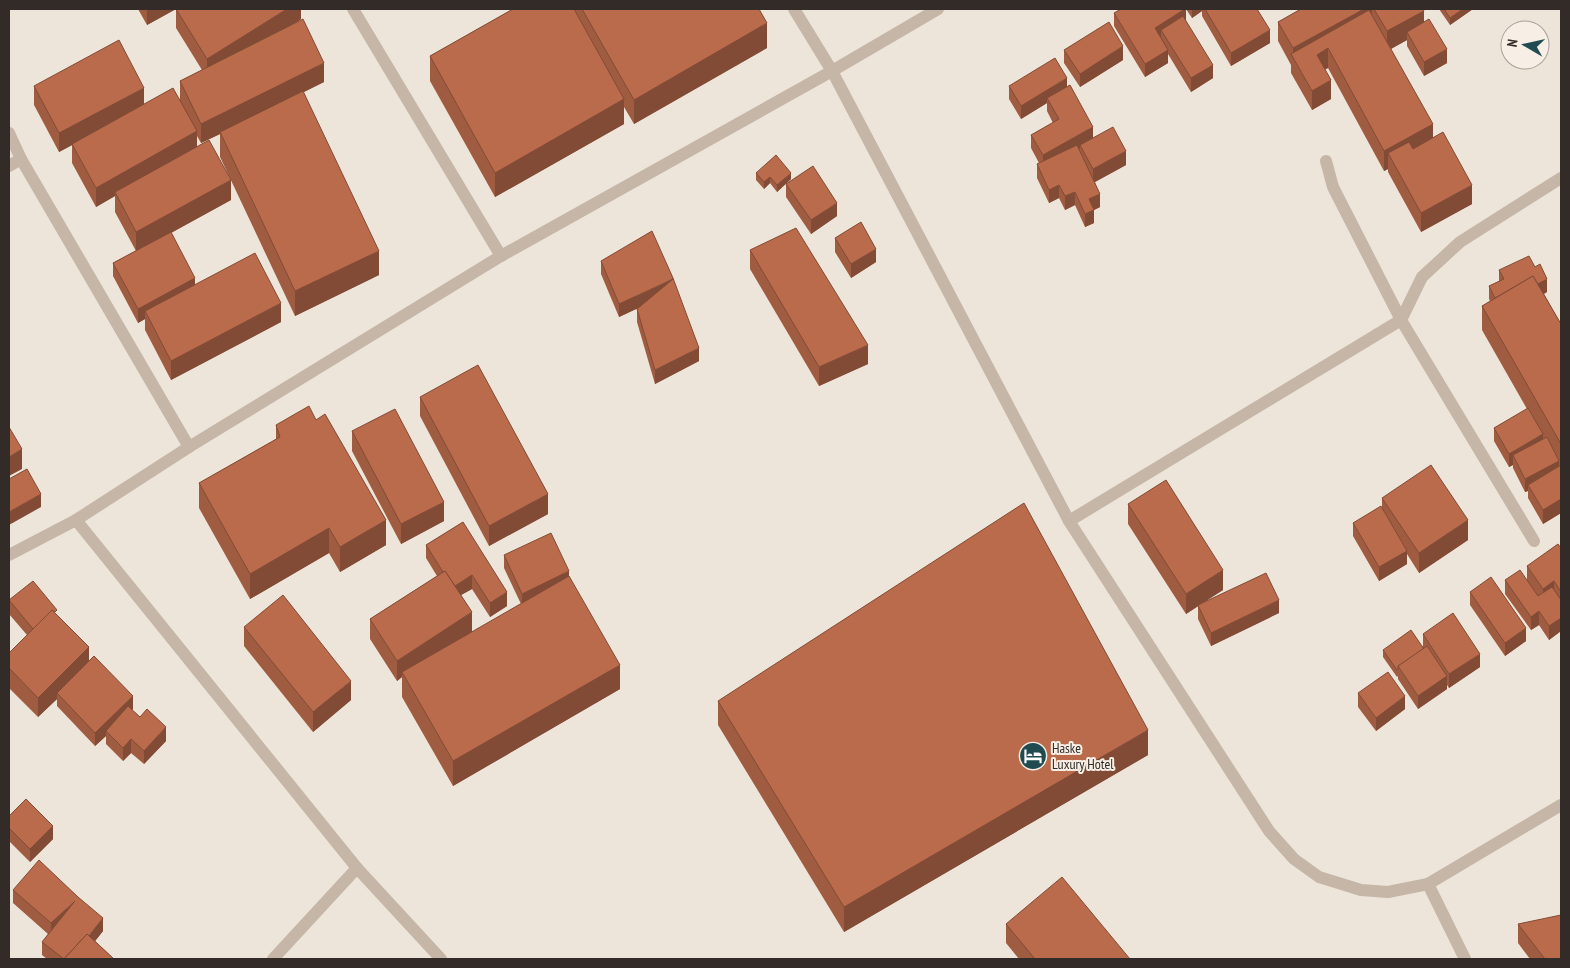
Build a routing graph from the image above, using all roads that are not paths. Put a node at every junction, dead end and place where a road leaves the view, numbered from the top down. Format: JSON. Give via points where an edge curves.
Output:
{"nodes":[{"id":1,"x":353,"y":9,"type":"edge"},
{"id":2,"x":794,"y":9,"type":"edge"},
{"id":3,"x":938,"y":9,"type":"edge"},
{"id":4,"x":832,"y":71,"type":"junction"},
{"id":5,"x":9,"y":133,"type":"edge"},
{"id":6,"x":21,"y":158,"type":"junction"},
{"id":7,"x":1326,"y":161,"type":"dead end"},
{"id":8,"x":9,"y":166,"type":"edge"},
{"id":9,"x":1561,"y":178,"type":"edge"},
{"id":10,"x":501,"y":256,"type":"junction"},
{"id":11,"x":1401,"y":320,"type":"junction"},
{"id":12,"x":189,"y":448,"type":"junction"},
{"id":13,"x":76,"y":520,"type":"junction"},
{"id":14,"x":1069,"y":521,"type":"junction"},
{"id":15,"x":1534,"y":541,"type":"dead end"},
{"id":16,"x":9,"y":555,"type":"edge"},
{"id":17,"x":1561,"y":805,"type":"edge"},
{"id":18,"x":357,"y":868,"type":"junction"},
{"id":19,"x":1428,"y":884,"type":"junction"},
{"id":20,"x":273,"y":959,"type":"edge"},
{"id":21,"x":441,"y":959,"type":"edge"},
{"id":22,"x":1465,"y":959,"type":"edge"}],
"edges":[{"from":1,"to":10,"type":"street"},
{"from":2,"to":4,"type":"street"},
{"from":3,"to":4,"type":"street"},
{"from":4,"to":10,"type":"street"},
{"from":4,"to":14,"type":"street"},
{"from":5,"to":6,"type":"street"},
{"from":6,"to":8,"type":"street"},
{"from":6,"to":12,"type":"street"},
{"from":7,"to":11,"type":"street","via":[[1333,187]]},
{"from":9,"to":11,"type":"street","via":[[1460,242],[1422,277]]},
{"from":10,"to":12,"type":"street"},
{"from":11,"to":14,"type":"street"},
{"from":11,"to":15,"type":"street"},
{"from":12,"to":13,"type":"street"},
{"from":13,"to":16,"type":"street"},
{"from":13,"to":18,"type":"street"},
{"from":14,"to":19,"type":"street","via":[[1269,831],[1294,859],[1319,877],[1361,890],[1388,892]]},
{"from":17,"to":19,"type":"street"},
{"from":18,"to":20,"type":"street"},
{"from":18,"to":21,"type":"street"},
{"from":19,"to":22,"type":"street"}]}
